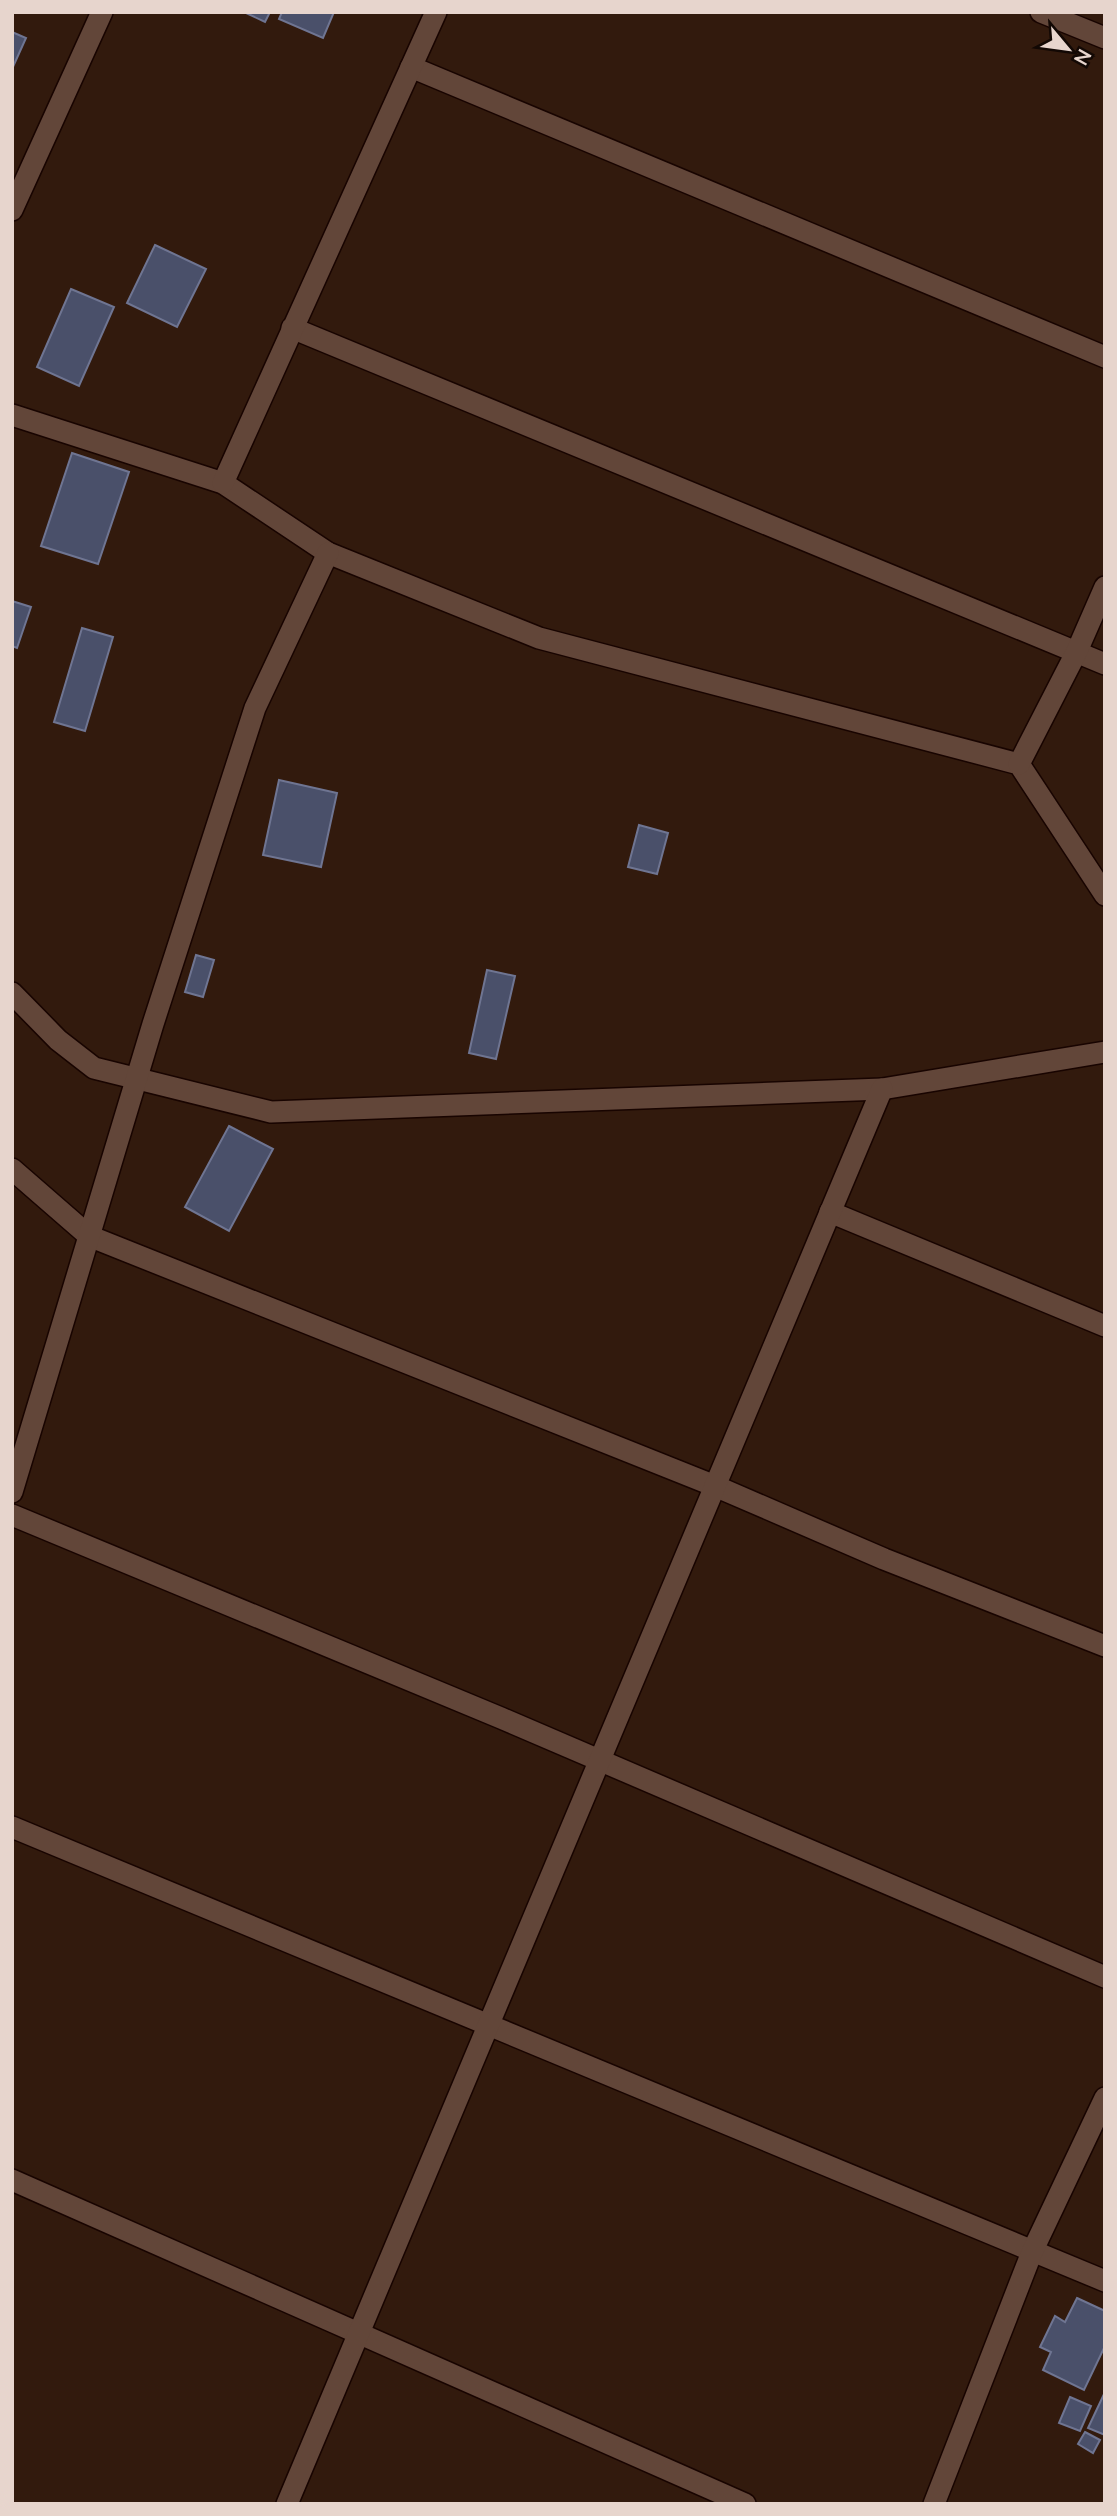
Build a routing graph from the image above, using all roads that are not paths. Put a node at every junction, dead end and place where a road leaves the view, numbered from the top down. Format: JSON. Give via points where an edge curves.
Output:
{"nodes":[{"id":1,"x":102,"y":12,"type":"edge"},
{"id":2,"x":436,"y":12,"type":"edge"},
{"id":3,"x":1041,"y":12,"type":"edge"},
{"id":4,"x":1105,"y":38,"type":"edge"},
{"id":5,"x":411,"y":67,"type":"junction"},
{"id":6,"x":12,"y":211,"type":"edge"},
{"id":7,"x":292,"y":328,"type":"junction"},
{"id":8,"x":1105,"y":357,"type":"edge"},
{"id":9,"x":12,"y":415,"type":"edge"},
{"id":10,"x":223,"y":483,"type":"junction"},
{"id":11,"x":328,"y":553,"type":"junction"},
{"id":12,"x":1105,"y":587,"type":"edge"},
{"id":13,"x":1077,"y":651,"type":"junction"},
{"id":14,"x":1105,"y":663,"type":"edge"},
{"id":15,"x":1019,"y":764,"type":"junction"},
{"id":16,"x":1105,"y":895,"type":"edge"},
{"id":17,"x":12,"y":993,"type":"edge"},
{"id":18,"x":1105,"y":1052,"type":"edge"},
{"id":19,"x":137,"y":1077,"type":"junction"},
{"id":20,"x":882,"y":1089,"type":"junction"},
{"id":21,"x":12,"y":1169,"type":"edge"},
{"id":22,"x":830,"y":1212,"type":"junction"},
{"id":23,"x":89,"y":1236,"type":"junction"},
{"id":24,"x":1105,"y":1326,"type":"edge"},
{"id":25,"x":715,"y":1486,"type":"junction"},
{"id":26,"x":12,"y":1492,"type":"edge"},
{"id":27,"x":12,"y":1515,"type":"edge"},
{"id":28,"x":1105,"y":1646,"type":"edge"},
{"id":29,"x":600,"y":1760,"type":"junction"},
{"id":30,"x":12,"y":1827,"type":"edge"},
{"id":31,"x":1105,"y":1977,"type":"edge"},
{"id":32,"x":488,"y":2025,"type":"junction"},
{"id":33,"x":1105,"y":2098,"type":"edge"},
{"id":34,"x":12,"y":2180,"type":"edge"},
{"id":35,"x":1032,"y":2252,"type":"junction"},
{"id":36,"x":1105,"y":2281,"type":"edge"},
{"id":37,"x":359,"y":2333,"type":"junction"},
{"id":38,"x":287,"y":2504,"type":"edge"},
{"id":39,"x":745,"y":2504,"type":"edge"},
{"id":40,"x":934,"y":2504,"type":"edge"}],
"edges":[{"from":1,"to":6,"type":"street"},
{"from":2,"to":5,"type":"street"},
{"from":3,"to":4,"type":"street"},
{"from":5,"to":7,"type":"street"},
{"from":5,"to":8,"type":"street"},
{"from":7,"to":10,"type":"street"},
{"from":7,"to":13,"type":"street"},
{"from":9,"to":10,"type":"street"},
{"from":10,"to":11,"type":"street"},
{"from":11,"to":15,"type":"street","via":[[539,638]]},
{"from":11,"to":19,"type":"street","via":[[255,708]]},
{"from":12,"to":13,"type":"street"},
{"from":13,"to":14,"type":"street"},
{"from":13,"to":15,"type":"street"},
{"from":15,"to":16,"type":"street"},
{"from":17,"to":19,"type":"street","via":[[58,1040],[94,1068]]},
{"from":18,"to":20,"type":"street"},
{"from":19,"to":20,"type":"street","via":[[271,1112]]},
{"from":19,"to":23,"type":"street"},
{"from":20,"to":22,"type":"street"},
{"from":21,"to":23,"type":"street"},
{"from":22,"to":24,"type":"street"},
{"from":22,"to":25,"type":"street"},
{"from":23,"to":25,"type":"street"},
{"from":23,"to":26,"type":"street"},
{"from":25,"to":28,"type":"street"},
{"from":25,"to":29,"type":"street"},
{"from":27,"to":29,"type":"street"},
{"from":29,"to":31,"type":"street"},
{"from":29,"to":32,"type":"street"},
{"from":30,"to":32,"type":"street"},
{"from":32,"to":35,"type":"street"},
{"from":32,"to":37,"type":"street"},
{"from":33,"to":35,"type":"street"},
{"from":34,"to":37,"type":"street"},
{"from":35,"to":36,"type":"street"},
{"from":35,"to":40,"type":"street"},
{"from":37,"to":38,"type":"street"},
{"from":37,"to":39,"type":"street"}]}
